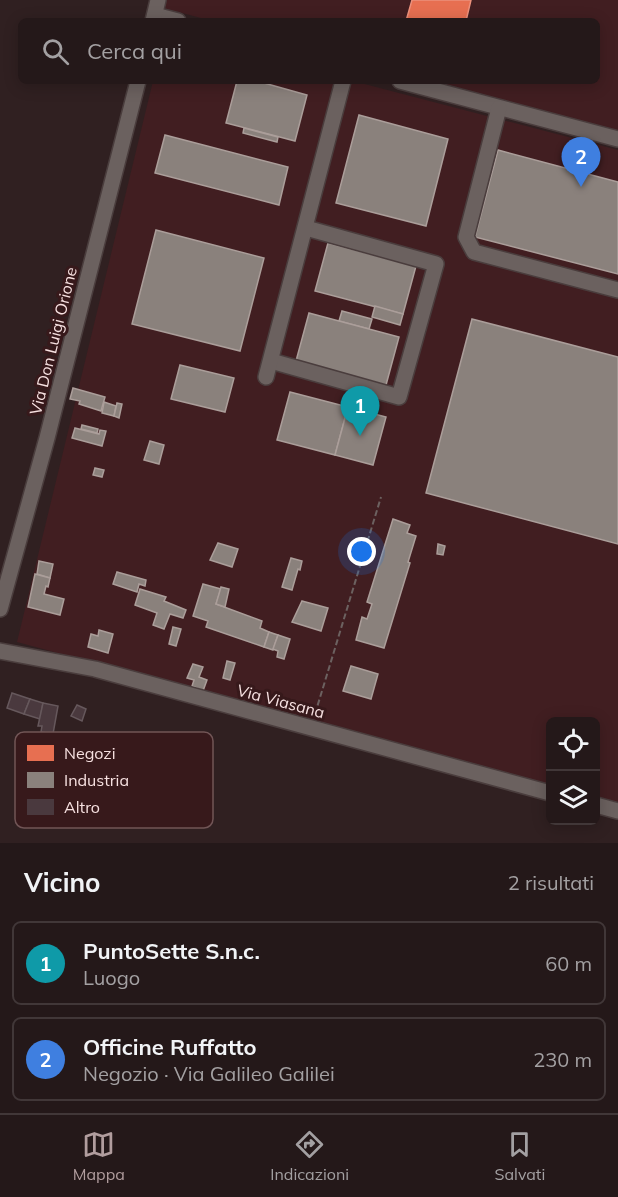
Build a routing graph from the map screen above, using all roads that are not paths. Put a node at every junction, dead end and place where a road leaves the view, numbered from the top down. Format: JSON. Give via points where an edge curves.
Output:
{"nodes":[{"id":1,"x":155,"y":12,"type":"edge"},
{"id":2,"x":170,"y":18,"type":"edge"},
{"id":3,"x":137,"y":84,"type":"edge"},
{"id":4,"x":342,"y":84,"type":"edge"},
{"id":5,"x":411,"y":84,"type":"edge"},
{"id":6,"x":499,"y":108,"type":"junction"},
{"id":7,"x":618,"y":140,"type":"edge"},
{"id":8,"x":306,"y":228,"type":"junction"},
{"id":9,"x":618,"y":290,"type":"edge"},
{"id":10,"x":271,"y":361,"type":"junction"},
{"id":11,"x":266,"y":377,"type":"dead end"},
{"id":12,"x":0,"y":609,"type":"edge"},
{"id":13,"x":0,"y":651,"type":"edge"},
{"id":14,"x":546,"y":792,"type":"edge"},
{"id":15,"x":600,"y":806,"type":"edge"},
{"id":16,"x":618,"y":811,"type":"edge"}],
"edges":[{"from":1,"to":2,"type":"street"},
{"from":3,"to":12,"type":"street","name":"Via Don Luigi Orione"},
{"from":4,"to":8,"type":"street"},
{"from":5,"to":6,"type":"street"},
{"from":6,"to":7,"type":"street"},
{"from":6,"to":9,"type":"street","via":[[466,237],[474,252]]},
{"from":8,"to":10,"type":"street"},
{"from":8,"to":10,"type":"street","via":[[435,264],[399,397]]},
{"from":10,"to":11,"type":"street"},
{"from":13,"to":14,"type":"street","name":"Via Viasana","via":[[94,669]]},
{"from":15,"to":16,"type":"street"}]}
